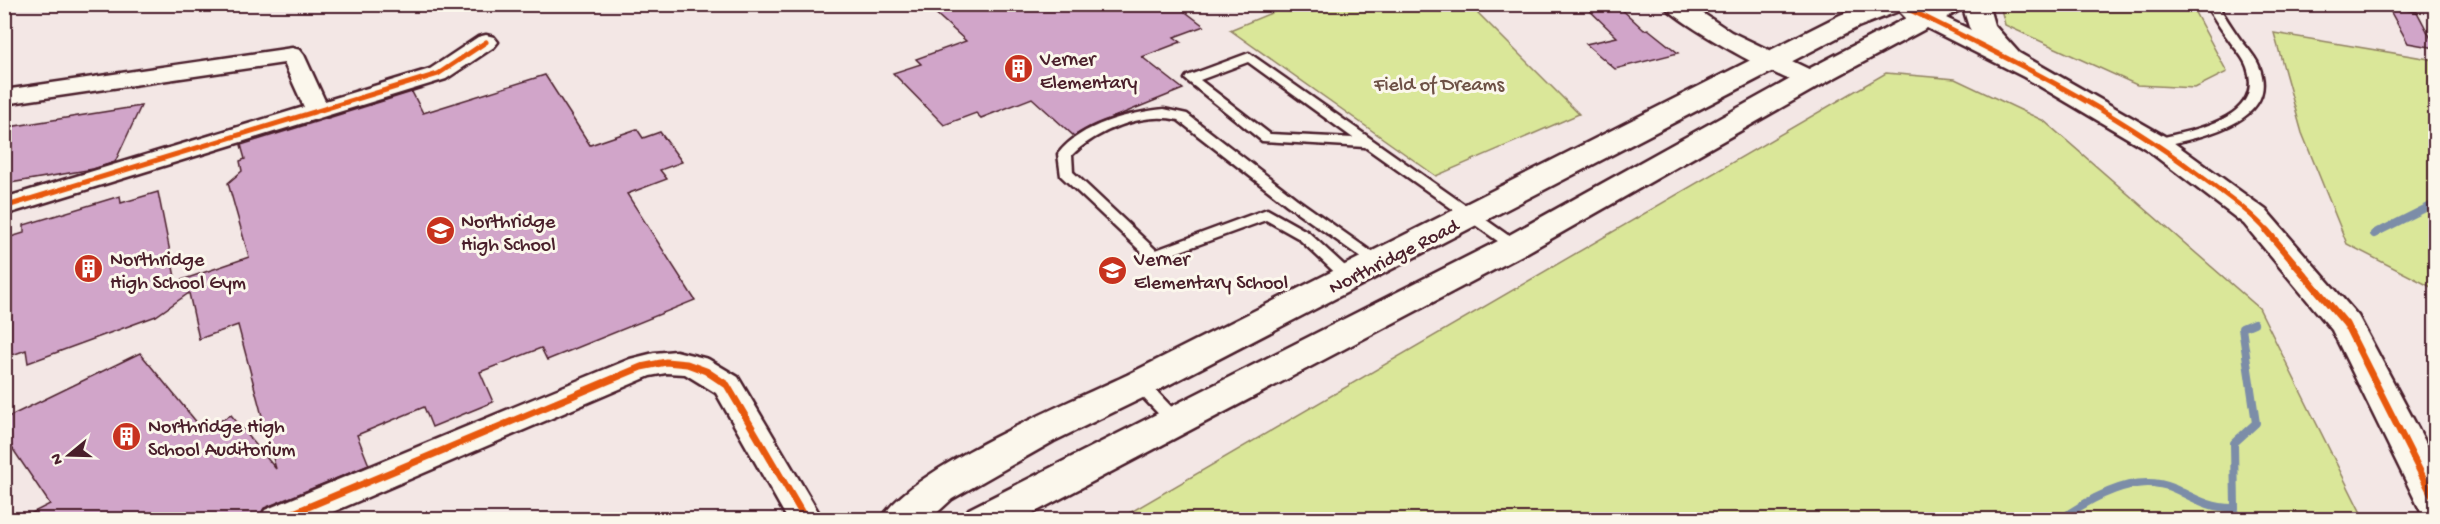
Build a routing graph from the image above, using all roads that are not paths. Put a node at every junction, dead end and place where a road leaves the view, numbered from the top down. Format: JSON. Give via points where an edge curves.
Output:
{"nodes":[{"id":1,"x":1674,"y":4,"type":"edge"},
{"id":2,"x":1893,"y":4,"type":"edge"},
{"id":3,"x":1898,"y":4,"type":"edge"},
{"id":4,"x":1975,"y":4,"type":"edge"},
{"id":5,"x":2211,"y":4,"type":"edge"},
{"id":6,"x":1940,"y":11,"type":"edge"},
{"id":7,"x":486,"y":42,"type":"dead end"},
{"id":8,"x":1874,"y":46,"type":"junction"},
{"id":9,"x":1771,"y":61,"type":"junction"},
{"id":10,"x":2016,"y":62,"type":"junction"},
{"id":11,"x":1812,"y":79,"type":"junction"},
{"id":12,"x":4,"y":97,"type":"edge"},
{"id":13,"x":318,"y":111,"type":"junction"},
{"id":14,"x":1370,"y":143,"type":"junction"},
{"id":15,"x":2156,"y":143,"type":"junction"},
{"id":16,"x":1292,"y":202,"type":"junction"},
{"id":17,"x":4,"y":207,"type":"edge"},
{"id":18,"x":1266,"y":214,"type":"junction"},
{"id":19,"x":1470,"y":215,"type":"junction"},
{"id":20,"x":1514,"y":246,"type":"junction"},
{"id":21,"x":1378,"y":263,"type":"junction"},
{"id":22,"x":1349,"y":277,"type":"junction"},
{"id":23,"x":1140,"y":384,"type":"junction"},
{"id":24,"x":1175,"y":421,"type":"junction"},
{"id":25,"x":2436,"y":503,"type":"edge"},
{"id":26,"x":277,"y":519,"type":"edge"},
{"id":27,"x":806,"y":519,"type":"edge"},
{"id":28,"x":901,"y":519,"type":"edge"},
{"id":29,"x":983,"y":519,"type":"edge"}],
"edges":[{"from":1,"to":9,"type":"street","via":[[1725,40]]},
{"from":2,"to":9,"type":"main road","name":"Northridge Road","via":[[1849,21]]},
{"from":3,"to":6,"type":"main road"},
{"from":4,"to":10,"type":"main road","via":[[1982,27]]},
{"from":5,"to":15,"type":"lane","via":[[2251,62],[2258,80],[2257,92],[2248,108],[2229,121]]},
{"from":6,"to":8,"type":"main road"},
{"from":6,"to":10,"type":"main road"},
{"from":7,"to":13,"type":"street","via":[[438,74]]},
{"from":8,"to":10,"type":"main road","via":[[1916,44],[1969,50]]},
{"from":8,"to":11,"type":"main road"},
{"from":9,"to":11,"type":"street"},
{"from":9,"to":19,"type":"main road","name":"Northridge Road"},
{"from":10,"to":15,"type":"main road"},
{"from":11,"to":20,"type":"main road"},
{"from":12,"to":13,"type":"street","via":[[292,55]]},
{"from":13,"to":17,"type":"street"},
{"from":14,"to":14,"type":"lane","via":[[1267,138],[1191,79],[1249,57]]},
{"from":14,"to":19,"type":"lane"},
{"from":15,"to":25,"type":"main road","via":[[2255,218],[2346,324]]},
{"from":16,"to":18,"type":"lane"},
{"from":16,"to":18,"type":"lane","via":[[1182,117],[1166,113],[1135,117],[1072,144],[1065,154],[1066,173],[1155,256]]},
{"from":16,"to":21,"type":"lane"},
{"from":18,"to":22,"type":"lane","via":[[1303,235]]},
{"from":19,"to":20,"type":"lane"},
{"from":19,"to":21,"type":"main road","name":"Northridge Road"},
{"from":20,"to":24,"type":"main road"},
{"from":21,"to":22,"type":"main road","name":"Northridge Road"},
{"from":22,"to":23,"type":"main road","name":"Northridge Road"},
{"from":23,"to":24,"type":"lane"},
{"from":23,"to":28,"type":"main road","name":"Northridge Road","via":[[1041,431],[938,488]]},
{"from":24,"to":29,"type":"main road"},
{"from":26,"to":27,"type":"street","via":[[641,367],[672,361],[709,371],[727,385]]}]}
